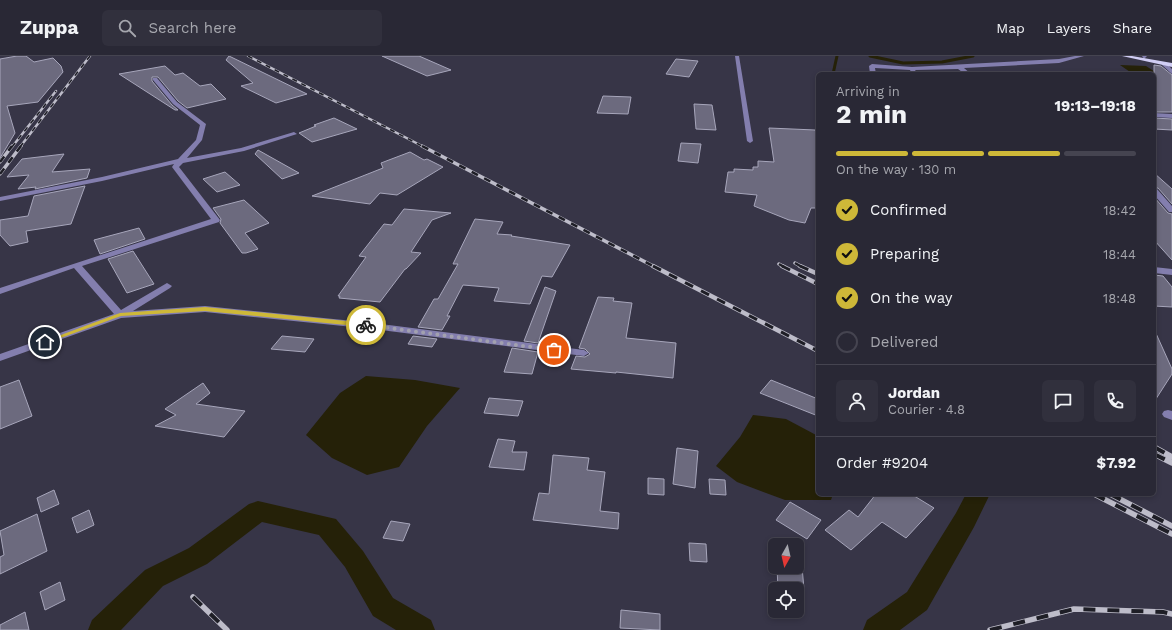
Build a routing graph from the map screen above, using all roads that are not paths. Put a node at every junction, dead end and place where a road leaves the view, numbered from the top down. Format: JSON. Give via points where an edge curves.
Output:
{"nodes":[{"id":1,"x":737,"y":56,"type":"edge"},
{"id":2,"x":1082,"y":56,"type":"edge"},
{"id":3,"x":1124,"y":56,"type":"edge"},
{"id":4,"x":1143,"y":56,"type":"edge"},
{"id":5,"x":1172,"y":62,"type":"edge"},
{"id":6,"x":1164,"y":64,"type":"junction"},
{"id":7,"x":1172,"y":66,"type":"edge"},
{"id":8,"x":958,"y":67,"type":"junction"},
{"id":9,"x":872,"y":72,"type":"edge"},
{"id":10,"x":914,"y":72,"type":"edge"},
{"id":11,"x":965,"y":72,"type":"edge"},
{"id":12,"x":1172,"y":72,"type":"edge"},
{"id":13,"x":155,"y":79,"type":"dead end"},
{"id":14,"x":1156,"y":115,"type":"edge"},
{"id":15,"x":1172,"y":116,"type":"edge"},
{"id":16,"x":294,"y":134,"type":"dead end"},
{"id":17,"x":750,"y":141,"type":"dead end"},
{"id":18,"x":180,"y":161,"type":"junction"},
{"id":19,"x":1156,"y":192,"type":"edge"},
{"id":20,"x":0,"y":199,"type":"edge"},
{"id":21,"x":1172,"y":210,"type":"edge"},
{"id":22,"x":76,"y":265,"type":"junction"},
{"id":23,"x":1156,"y":270,"type":"edge"},
{"id":24,"x":1172,"y":272,"type":"edge"},
{"id":25,"x":167,"y":286,"type":"dead end"},
{"id":26,"x":0,"y":291,"type":"edge"},
{"id":27,"x":120,"y":315,"type":"junction"},
{"id":28,"x":584,"y":354,"type":"dead end"},
{"id":29,"x":0,"y":358,"type":"edge"}],
"edges":[{"from":1,"to":17,"type":"street"},
{"from":2,"to":8,"type":"street","via":[[1059,61]]},
{"from":3,"to":6,"type":"main road"},
{"from":4,"to":5,"type":"main road"},
{"from":6,"to":7,"type":"main road"},
{"from":6,"to":12,"type":"street"},
{"from":8,"to":10,"type":"street"},
{"from":8,"to":11,"type":"street"},
{"from":9,"to":10,"type":"street","via":[[872,66]]},
{"from":13,"to":18,"type":"street","via":[[176,103],[202,124],[199,140]]},
{"from":14,"to":15,"type":"street"},
{"from":16,"to":18,"type":"street","via":[[242,150]]},
{"from":18,"to":20,"type":"street"},
{"from":18,"to":22,"type":"street","via":[[175,168],[216,220]]},
{"from":19,"to":21,"type":"street"},
{"from":22,"to":26,"type":"street"},
{"from":22,"to":27,"type":"street"},
{"from":23,"to":24,"type":"street"},
{"from":25,"to":27,"type":"street"},
{"from":27,"to":28,"type":"street","via":[[205,309],[374,326]]},
{"from":27,"to":29,"type":"street"}]}
